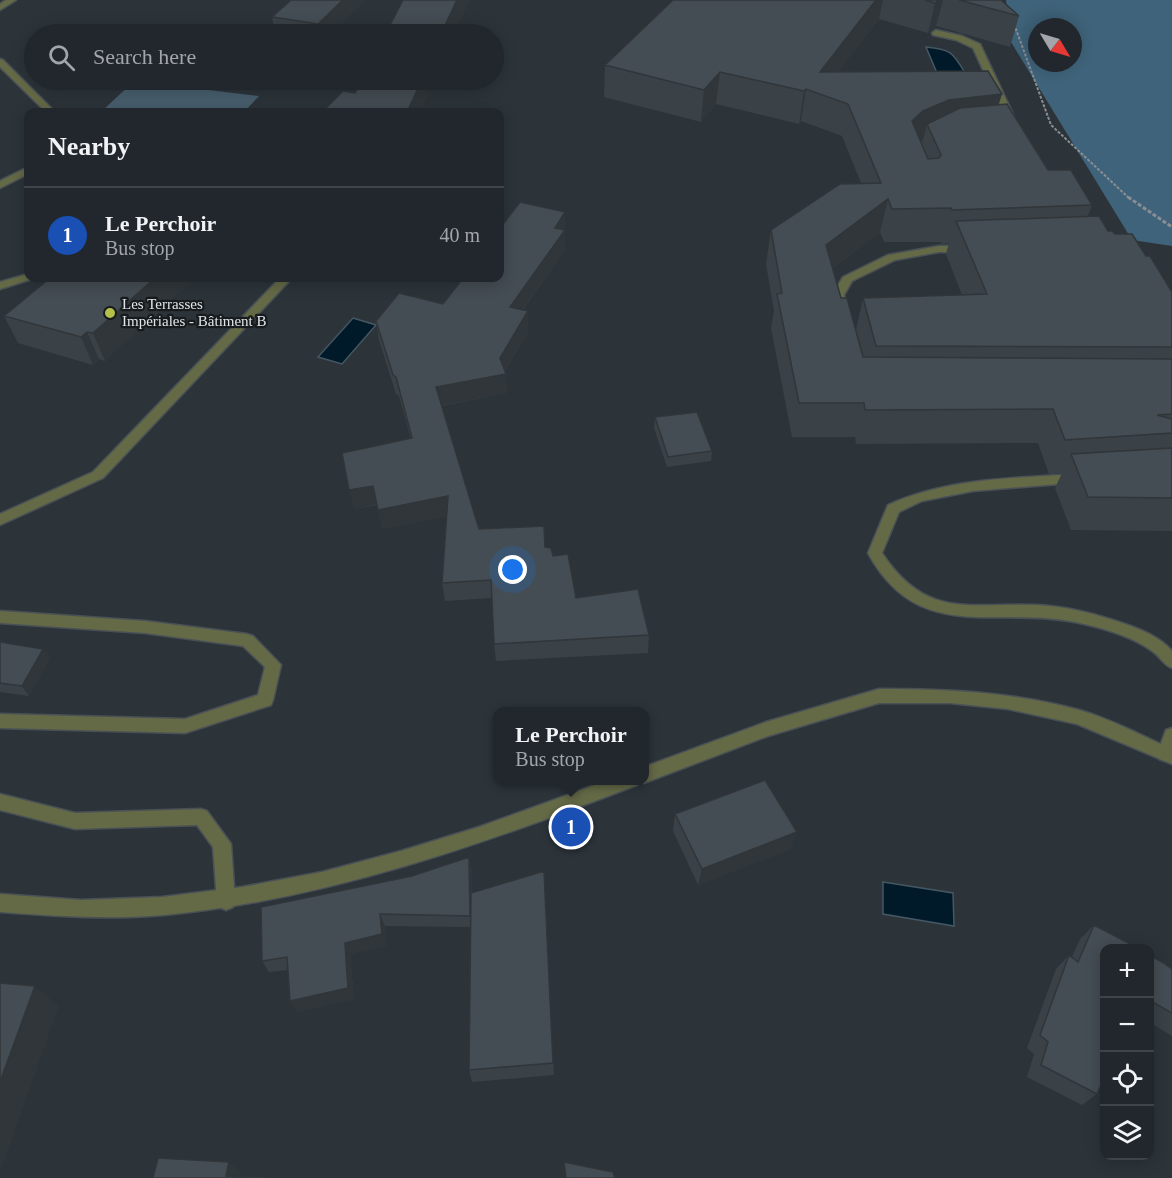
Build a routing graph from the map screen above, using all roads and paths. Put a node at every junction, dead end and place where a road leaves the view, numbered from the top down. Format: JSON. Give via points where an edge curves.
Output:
{"nodes":[{"id":1,"x":12,"y":0,"type":"edge"},
{"id":2,"x":0,"y":7,"type":"edge"},
{"id":3,"x":1014,"y":24,"type":"dead end"},
{"id":4,"x":936,"y":33,"type":"edge"},
{"id":5,"x":0,"y":62,"type":"edge"},
{"id":6,"x":24,"y":86,"type":"edge"},
{"id":7,"x":29,"y":90,"type":"edge"},
{"id":8,"x":47,"y":108,"type":"edge"},
{"id":9,"x":1006,"y":131,"type":"edge"},
{"id":10,"x":24,"y":173,"type":"edge"},
{"id":11,"x":0,"y":185,"type":"edge"},
{"id":12,"x":1172,"y":227,"type":"edge"},
{"id":13,"x":982,"y":249,"type":"edge"},
{"id":14,"x":24,"y":278,"type":"edge"},
{"id":15,"x":282,"y":282,"type":"edge"},
{"id":16,"x":0,"y":286,"type":"edge"},
{"id":17,"x":846,"y":329,"type":"edge"},
{"id":18,"x":1090,"y":478,"type":"edge"},
{"id":19,"x":0,"y":520,"type":"edge"},
{"id":20,"x":0,"y":617,"type":"edge"},
{"id":21,"x":1172,"y":662,"type":"edge"},
{"id":22,"x":0,"y":721,"type":"edge"},
{"id":23,"x":1172,"y":735,"type":"edge"},
{"id":24,"x":1169,"y":755,"type":"edge"},
{"id":25,"x":649,"y":773,"type":"edge"},
{"id":26,"x":618,"y":785,"type":"edge"},
{"id":27,"x":0,"y":802,"type":"edge"},
{"id":28,"x":226,"y":901,"type":"junction"},
{"id":29,"x":0,"y":903,"type":"edge"}],
"edges":[{"from":1,"to":2,"type":"street"},
{"from":3,"to":12,"type":"path","via":[[1052,125],[1134,203]]},
{"from":4,"to":9,"type":"street","via":[[976,46],[1016,131]]},
{"from":5,"to":6,"type":"street"},
{"from":7,"to":8,"type":"street"},
{"from":10,"to":11,"type":"street"},
{"from":13,"to":17,"type":"street","via":[[939,249],[892,256],[847,279],[838,295]]},
{"from":14,"to":16,"type":"street"},
{"from":15,"to":19,"type":"street","via":[[98,475]]},
{"from":18,"to":21,"type":"street","via":[[973,486],[919,497],[893,509],[875,553],[903,589],[921,601],[954,611],[1041,611],[1103,622],[1158,646]]},
{"from":20,"to":22,"type":"street","via":[[145,627],[247,640],[273,665],[266,700],[185,726]]},
{"from":23,"to":24,"type":"street"},
{"from":24,"to":25,"type":"street","via":[[1079,717],[1032,707],[950,696],[879,696],[766,729]]},
{"from":26,"to":28,"type":"street","via":[[515,825],[375,868]]},
{"from":27,"to":28,"type":"street","via":[[75,820],[201,817],[222,844]]},
{"from":28,"to":29,"type":"street","via":[[41,909]]}]}
